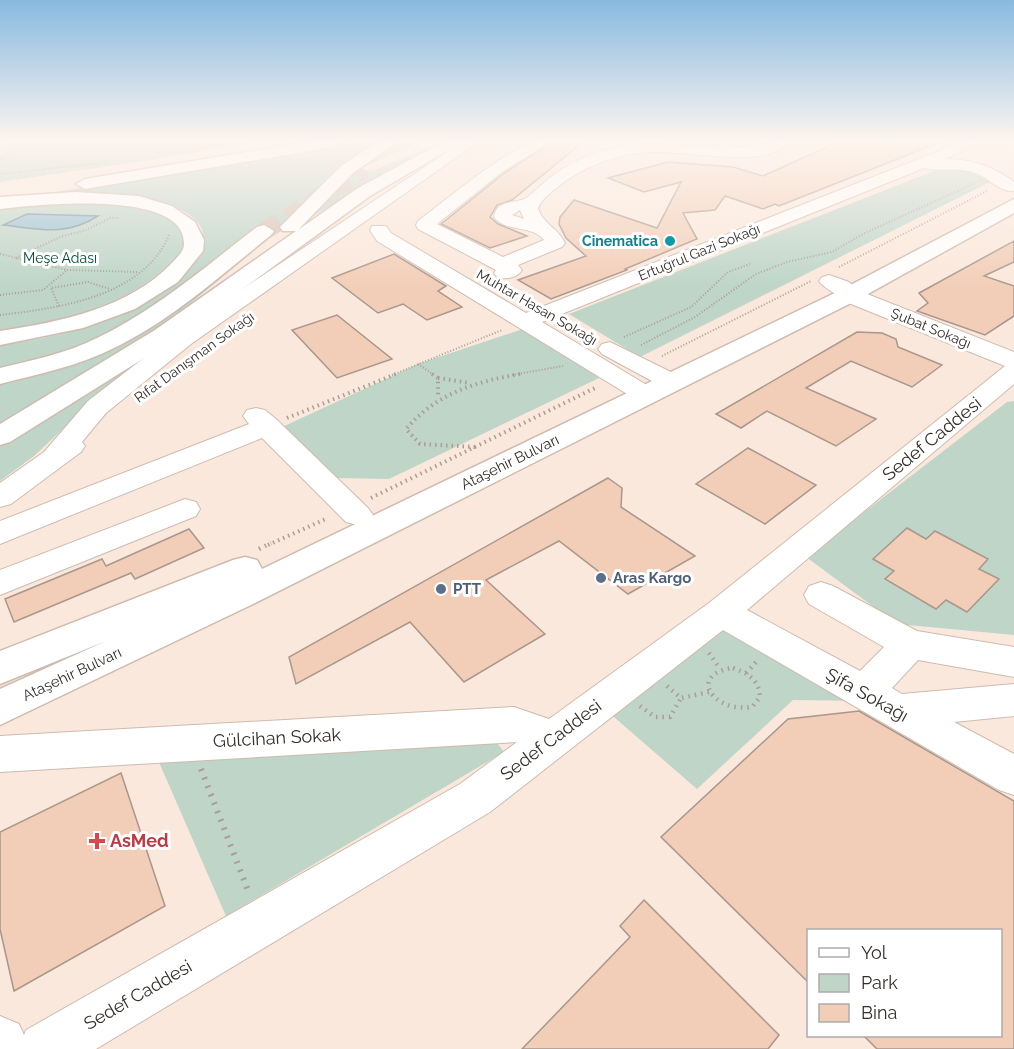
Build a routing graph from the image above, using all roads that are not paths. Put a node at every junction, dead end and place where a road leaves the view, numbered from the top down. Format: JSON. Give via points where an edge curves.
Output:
{"nodes":[{"id":1,"x":31,"y":191,"type":"edge"},
{"id":2,"x":324,"y":191,"type":"edge"},
{"id":3,"x":366,"y":191,"type":"edge"},
{"id":4,"x":414,"y":191,"type":"edge"},
{"id":5,"x":428,"y":191,"type":"edge"},
{"id":6,"x":469,"y":191,"type":"edge"},
{"id":7,"x":544,"y":191,"type":"edge"},
{"id":8,"x":850,"y":191,"type":"edge"},
{"id":9,"x":990,"y":191,"type":"edge"},
{"id":10,"x":0,"y":196,"type":"edge"},
{"id":11,"x":0,"y":203,"type":"edge"},
{"id":12,"x":531,"y":203,"type":"junction"},
{"id":13,"x":538,"y":226,"type":"junction"},
{"id":14,"x":382,"y":228,"type":"junction"},
{"id":15,"x":264,"y":231,"type":"tunnel mouth"},
{"id":16,"x":495,"y":272,"type":"junction"},
{"id":17,"x":831,"y":281,"type":"junction"},
{"id":18,"x":194,"y":312,"type":"junction"},
{"id":19,"x":535,"y":317,"type":"junction"},
{"id":20,"x":0,"y":339,"type":"edge"},
{"id":21,"x":1014,"y":361,"type":"edge"},
{"id":22,"x":1014,"y":371,"type":"edge"},
{"id":23,"x":635,"y":372,"type":"junction"},
{"id":24,"x":0,"y":376,"type":"edge"},
{"id":25,"x":0,"y":436,"type":"edge"},
{"id":26,"x":55,"y":457,"type":"junction"},
{"id":27,"x":0,"y":497,"type":"edge"},
{"id":28,"x":87,"y":498,"type":"junction"},
{"id":29,"x":185,"y":509,"type":"dead end"},
{"id":30,"x":353,"y":512,"type":"junction"},
{"id":31,"x":0,"y":533,"type":"edge"},
{"id":32,"x":111,"y":539,"type":"junction"},
{"id":33,"x":0,"y":583,"type":"edge"},
{"id":34,"x":821,"y":595,"type":"dead end"},
{"id":35,"x":721,"y":612,"type":"junction"},
{"id":36,"x":910,"y":644,"type":"junction"},
{"id":37,"x":1014,"y":662,"type":"edge"},
{"id":38,"x":0,"y":668,"type":"edge"},
{"id":39,"x":1014,"y":700,"type":"edge"},
{"id":40,"x":879,"y":702,"type":"junction"},
{"id":41,"x":0,"y":708,"type":"edge"},
{"id":42,"x":552,"y":738,"type":"junction"},
{"id":43,"x":0,"y":754,"type":"edge"},
{"id":44,"x":1014,"y":776,"type":"edge"},
{"id":45,"x":0,"y":1043,"type":"edge"},
{"id":46,"x":2,"y":1049,"type":"edge"},
{"id":47,"x":45,"y":1049,"type":"edge"}],
"edges":[{"from":1,"to":10,"type":"main road"},
{"from":2,"to":18,"type":"main road"},
{"from":3,"to":18,"type":"main road"},
{"from":4,"to":26,"type":"street","via":[[183,339],[97,407]]},
{"from":5,"to":14,"type":"street","name":"Rıfat Danışman Sokağı"},
{"from":6,"to":16,"type":"street","via":[[425,225]]},
{"from":7,"to":12,"type":"street"},
{"from":8,"to":19,"type":"street","name":"Ertuğrul Gazi Sokağı"},
{"from":9,"to":17,"type":"main road","name":"Ataşehir Bulvarı"},
{"from":11,"to":20,"type":"main road","via":[[71,197],[126,200],[163,208],[190,228],[195,241],[193,252],[178,271],[147,293],[59,327]]},
{"from":12,"to":13,"type":"street","via":[[530,213]]},
{"from":12,"to":13,"type":"street","via":[[511,206],[503,217]]},
{"from":13,"to":16,"type":"street","via":[[555,239],[554,245]]},
{"from":14,"to":16,"type":"street","name":"Muhtar Hasan Sokağı"},
{"from":14,"to":19,"type":"street","name":"Muhtar Hasan Sokağı","via":[[384,237]]},
{"from":14,"to":26,"type":"street","name":"Rıfat Danışman Sokağı"},
{"from":15,"to":24,"type":"main road","via":[[162,310],[105,343],[59,361]]},
{"from":16,"to":19,"type":"street","name":"Muhtar Hasan Sokağı"},
{"from":17,"to":21,"type":"street","name":"Şubat Sokağı"},
{"from":17,"to":23,"type":"main road","name":"Ataşehir Bulvarı"},
{"from":18,"to":25,"type":"main road","via":[[164,335]]},
{"from":19,"to":23,"type":"street","name":"Muhtar Hasan Sokağı"},
{"from":19,"to":23,"type":"street","name":"Muhtar Hasan Sokağı"},
{"from":22,"to":35,"type":"street","name":"Sedef Caddesi"},
{"from":23,"to":30,"type":"main road","name":"Ataşehir Bulvarı"},
{"from":23,"to":41,"type":"main road","name":"Ataşehir Bulvarı","via":[[238,596]]},
{"from":26,"to":27,"type":"street","name":"Rıfat Danışman Sokağı"},
{"from":28,"to":30,"type":"street","via":[[262,421]]},
{"from":28,"to":31,"type":"street"},
{"from":28,"to":32,"type":"street"},
{"from":29,"to":32,"type":"street"},
{"from":30,"to":38,"type":"main road","name":"Ataşehir Bulvarı","via":[[232,575]]},
{"from":32,"to":33,"type":"street"},
{"from":34,"to":36,"type":"street"},
{"from":35,"to":40,"type":"street","name":"Şifa Sokağı"},
{"from":35,"to":42,"type":"street","name":"Sedef Caddesi"},
{"from":36,"to":37,"type":"street"},
{"from":36,"to":40,"type":"street"},
{"from":39,"to":40,"type":"street"},
{"from":40,"to":44,"type":"street","name":"Şifa Sokağı"},
{"from":42,"to":43,"type":"street","name":"Gülcihan Sokak","via":[[514,724]]},
{"from":42,"to":47,"type":"street","name":"Sedef Caddesi","via":[[475,798]]},
{"from":45,"to":46,"type":"street"}]}
